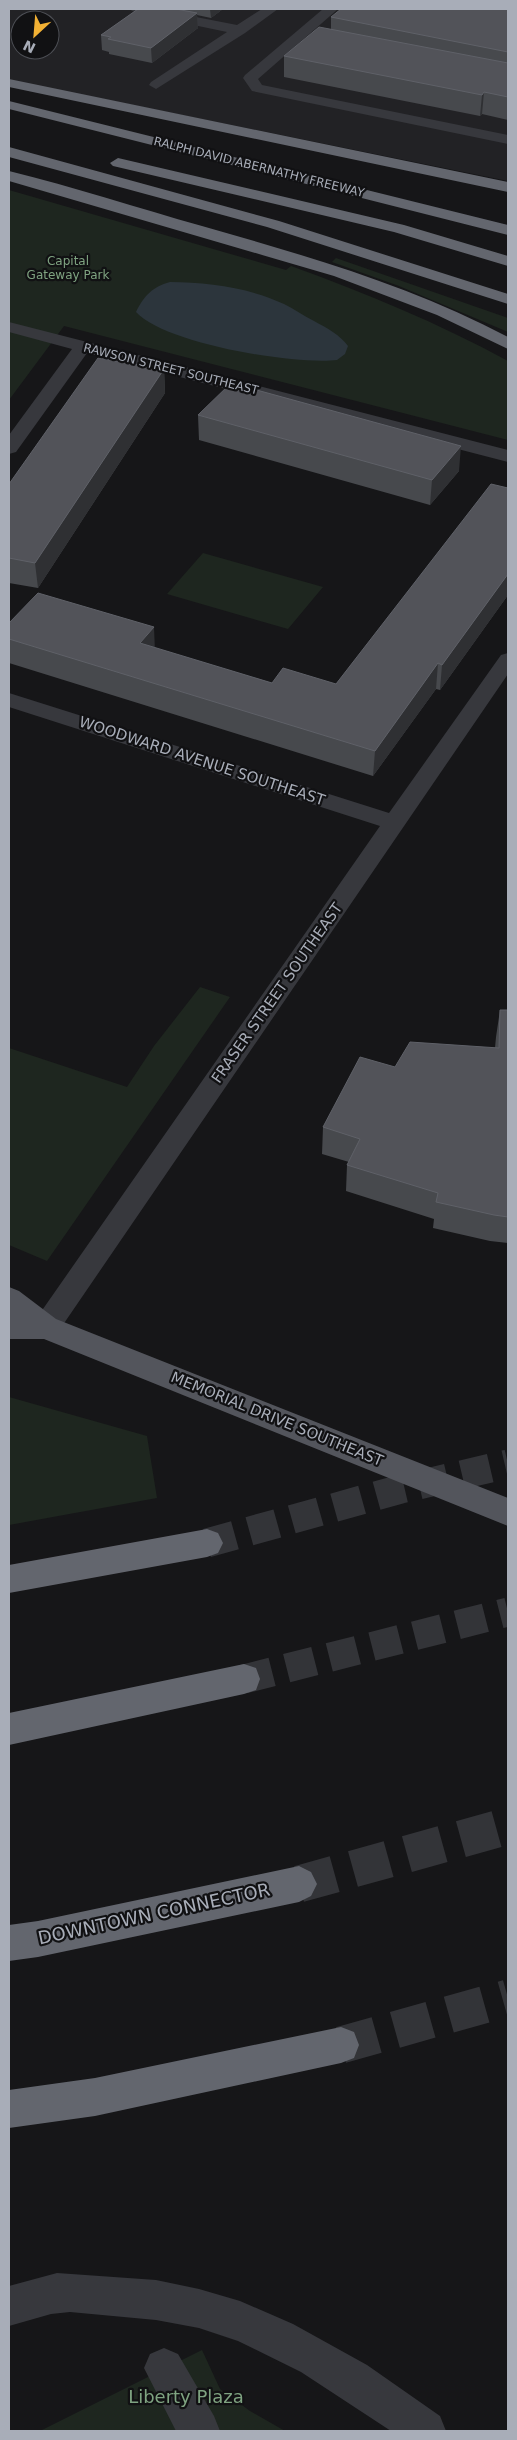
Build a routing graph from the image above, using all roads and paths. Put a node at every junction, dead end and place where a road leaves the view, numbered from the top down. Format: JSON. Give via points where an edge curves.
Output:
{"nodes":[{"id":1,"x":136,"y":9,"type":"edge"},
{"id":2,"x":271,"y":9,"type":"edge"},
{"id":3,"x":330,"y":9,"type":"edge"},
{"id":4,"x":240,"y":30,"type":"junction"},
{"id":5,"x":297,"y":38,"type":"junction"},
{"id":6,"x":316,"y":42,"type":"edge"},
{"id":7,"x":9,"y":83,"type":"edge"},
{"id":8,"x":156,"y":84,"type":"dead end"},
{"id":9,"x":9,"y":105,"type":"edge"},
{"id":10,"x":9,"y":140,"type":"edge"},
{"id":11,"x":508,"y":140,"type":"edge"},
{"id":12,"x":9,"y":152,"type":"edge"},
{"id":13,"x":73,"y":153,"type":"dead end"},
{"id":14,"x":101,"y":159,"type":"dead end"},
{"id":15,"x":310,"y":165,"type":"dead end"},
{"id":16,"x":9,"y":176,"type":"edge"},
{"id":17,"x":508,"y":187,"type":"edge"},
{"id":18,"x":508,"y":230,"type":"edge"},
{"id":19,"x":508,"y":261,"type":"edge"},
{"id":20,"x":508,"y":299,"type":"edge"},
{"id":21,"x":9,"y":327,"type":"edge"},
{"id":22,"x":508,"y":344,"type":"edge"},
{"id":23,"x":83,"y":346,"type":"junction"},
{"id":24,"x":9,"y":448,"type":"edge"},
{"id":25,"x":508,"y":456,"type":"edge"},
{"id":26,"x":508,"y":659,"type":"edge"},
{"id":27,"x":9,"y":700,"type":"edge"},
{"id":28,"x":395,"y":822,"type":"junction"},
{"id":29,"x":9,"y":1299,"type":"edge"},
{"id":30,"x":9,"y":1327,"type":"edge"},
{"id":31,"x":46,"y":1327,"type":"junction"},
{"id":32,"x":508,"y":1512,"type":"edge"},
{"id":33,"x":207,"y":1543,"type":"tunnel mouth"},
{"id":34,"x":9,"y":1579,"type":"edge"},
{"id":35,"x":244,"y":1678,"type":"tunnel mouth"},
{"id":36,"x":9,"y":1729,"type":"edge"},
{"id":37,"x":299,"y":1884,"type":"tunnel mouth"},
{"id":38,"x":9,"y":1943,"type":"edge"},
{"id":39,"x":341,"y":2045,"type":"tunnel mouth"},
{"id":40,"x":9,"y":2109,"type":"edge"},
{"id":41,"x":9,"y":2306,"type":"edge"},
{"id":42,"x":164,"y":2368,"type":"dead end"},
{"id":43,"x":200,"y":2431,"type":"edge"},
{"id":44,"x":425,"y":2431,"type":"edge"}],
"edges":[{"from":1,"to":4,"type":"street"},
{"from":2,"to":4,"type":"street"},
{"from":3,"to":5,"type":"street"},
{"from":4,"to":8,"type":"street"},
{"from":5,"to":6,"type":"street"},
{"from":5,"to":11,"type":"street","via":[[250,78],[258,88]]},
{"from":7,"to":17,"type":"highway"},
{"from":9,"to":15,"type":"highway"},
{"from":9,"to":18,"type":"highway","name":"RALPH DAVID ABERNATHY FREEWAY"},
{"from":10,"to":13,"type":"highway"},
{"from":12,"to":20,"type":"highway","via":[[273,224]]},
{"from":14,"to":19,"type":"highway","name":"RALPH DAVID ABERNATHY FREEWAY","via":[[398,228]]},
{"from":16,"to":22,"type":"highway","via":[[358,279],[475,326]]},
{"from":21,"to":23,"type":"street","name":"RAWSON STREET SOUTHEAST"},
{"from":23,"to":24,"type":"street"},
{"from":23,"to":25,"type":"street","name":"RAWSON STREET SOUTHEAST"},
{"from":26,"to":28,"type":"street","name":"FRASER STREET SOUTHEAST"},
{"from":27,"to":28,"type":"street","name":"WOODWARD AVENUE SOUTHEAST"},
{"from":28,"to":31,"type":"street","name":"FRASER STREET SOUTHEAST"},
{"from":29,"to":31,"type":"main road","name":"MEMORIAL DRIVE SOUTHEAST"},
{"from":30,"to":31,"type":"main road","name":"MEMORIAL DRIVE SOUTHEAST"},
{"from":31,"to":32,"type":"main road","name":"MEMORIAL DRIVE SOUTHEAST"},
{"from":33,"to":34,"type":"highway"},
{"from":35,"to":36,"type":"highway"},
{"from":37,"to":38,"type":"highway","name":"DOWNTOWN CONNECTOR"},
{"from":39,"to":40,"type":"highway","via":[[95,2097]]},
{"from":41,"to":44,"type":"street","via":[[58,2293],[134,2296],[195,2307],[261,2328],[314,2356],[372,2392]]},
{"from":42,"to":43,"type":"street"}]}
